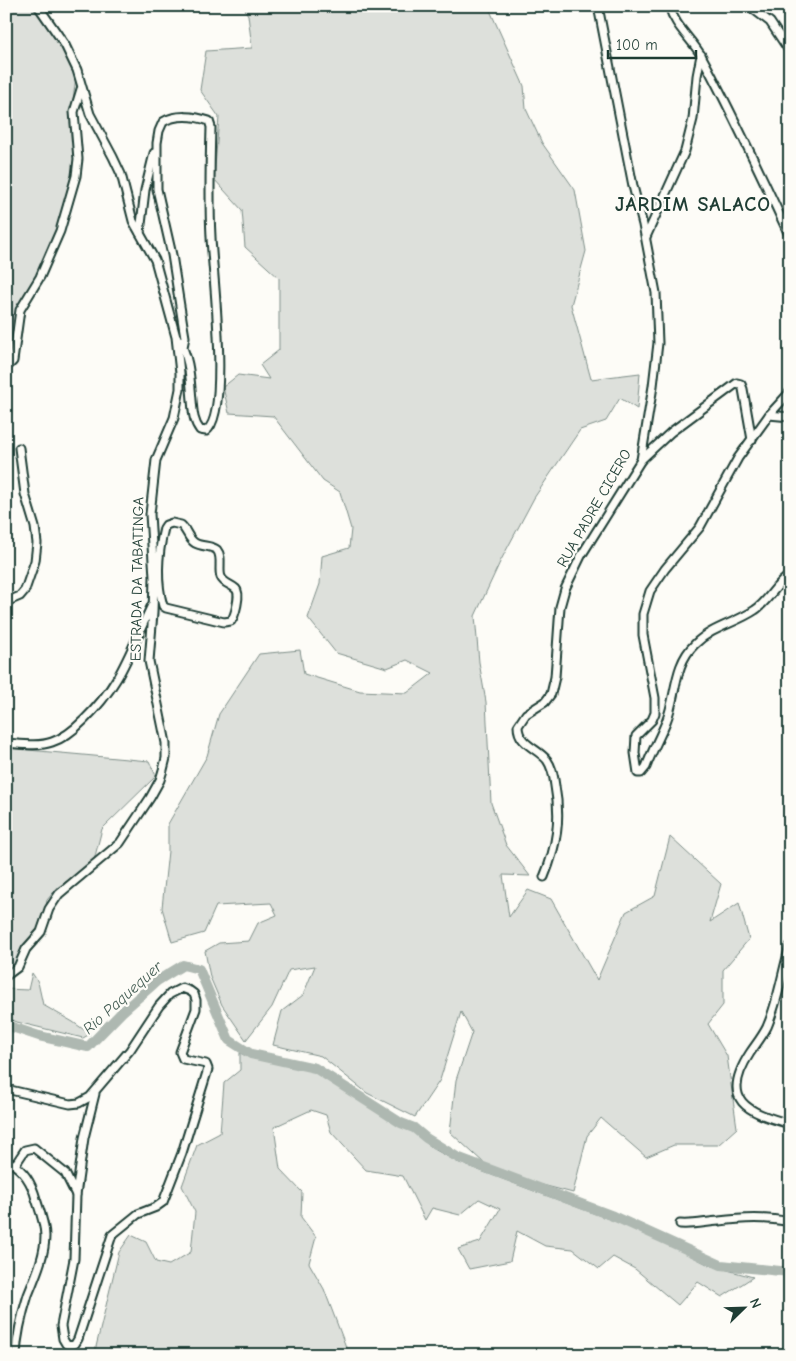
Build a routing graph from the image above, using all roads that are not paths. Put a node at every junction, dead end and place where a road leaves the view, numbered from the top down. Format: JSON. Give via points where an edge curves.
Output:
{"nodes":[{"id":1,"x":38,"y":6,"type":"edge"},
{"id":2,"x":598,"y":6,"type":"edge"},
{"id":3,"x":669,"y":6,"type":"edge"},
{"id":4,"x":749,"y":6,"type":"edge"},
{"id":5,"x":790,"y":52,"type":"edge"},
{"id":6,"x":701,"y":55,"type":"junction"},
{"id":7,"x":82,"y":89,"type":"junction"},
{"id":8,"x":157,"y":143,"type":"junction"},
{"id":9,"x":140,"y":233,"type":"junction"},
{"id":10,"x":790,"y":237,"type":"edge"},
{"id":11,"x":646,"y":238,"type":"junction"},
{"id":12,"x":176,"y":337,"type":"junction"},
{"id":13,"x":183,"y":347,"type":"junction"},
{"id":14,"x":6,"y":364,"type":"edge"},
{"id":15,"x":790,"y":392,"type":"edge"},
{"id":16,"x":770,"y":415,"type":"junction"},
{"id":17,"x":790,"y":417,"type":"edge"},
{"id":18,"x":752,"y":440,"type":"junction"},
{"id":19,"x":19,"y":448,"type":"dead end"},
{"id":20,"x":641,"y":460,"type":"junction"},
{"id":21,"x":790,"y":575,"type":"edge"},
{"id":22,"x":156,"y":579,"type":"junction"},
{"id":23,"x":6,"y":602,"type":"edge"},
{"id":24,"x":154,"y":602,"type":"junction"},
{"id":25,"x":6,"y":743,"type":"edge"},
{"id":26,"x":544,"y":877,"type":"dead end"},
{"id":27,"x":790,"y":946,"type":"edge"},
{"id":28,"x":6,"y":976,"type":"edge"},
{"id":29,"x":6,"y":1089,"type":"edge"},
{"id":30,"x":95,"y":1091,"type":"junction"},
{"id":31,"x":790,"y":1124,"type":"edge"},
{"id":32,"x":6,"y":1165,"type":"edge"},
{"id":33,"x":15,"y":1165,"type":"junction"},
{"id":34,"x":76,"y":1195,"type":"junction"},
{"id":35,"x":790,"y":1222,"type":"edge"},
{"id":36,"x":680,"y":1224,"type":"dead end"},
{"id":37,"x":16,"y":1355,"type":"edge"}],
"edges":[{"from":1,"to":7,"type":"street","name":"ESTRADA DA TABATINGA","via":[[65,44]]},
{"from":2,"to":11,"type":"street","name":"RUA PADRE CICERO"},
{"from":3,"to":6,"type":"street","via":[[677,26]]},
{"from":4,"to":5,"type":"street","via":[[770,22]]},
{"from":6,"to":10,"type":"street"},
{"from":6,"to":11,"type":"street","via":[[693,119],[685,151]]},
{"from":7,"to":9,"type":"street","name":"ESTRADA DA TABATINGA","via":[[90,114],[121,174]]},
{"from":7,"to":14,"type":"street","via":[[74,112],[78,165],[66,212],[40,277],[20,310],[13,361]]},
{"from":8,"to":9,"type":"street","via":[[144,190]]},
{"from":8,"to":13,"type":"street","via":[[157,189],[184,325]]},
{"from":8,"to":13,"type":"street","via":[[160,126],[170,118],[207,120],[211,125],[209,184],[219,364],[217,402],[210,428],[206,431],[200,430],[194,421]]},
{"from":9,"to":12,"type":"street","name":"ESTRADA DA TABATINGA","via":[[155,260]]},
{"from":11,"to":20,"type":"street","name":"RUA PADRE CICERO","via":[[657,305],[658,343]]},
{"from":12,"to":13,"type":"street"},
{"from":12,"to":22,"type":"street","name":"ESTRADA DA TABATINGA","via":[[180,389],[174,418],[156,460],[150,514]]},
{"from":15,"to":16,"type":"street"},
{"from":16,"to":17,"type":"street"},
{"from":16,"to":18,"type":"street"},
{"from":18,"to":20,"type":"street","via":[[743,389],[741,384],[737,384],[671,432]]},
{"from":18,"to":21,"type":"street","via":[[738,458],[704,521],[650,591],[643,614],[643,635],[655,713],[636,736],[638,773],[646,767],[666,722],[685,656],[705,636],[754,611]]},
{"from":19,"to":23,"type":"street","via":[[25,494],[37,543],[25,590]]},
{"from":20,"to":26,"type":"street","name":"RUA PADRE CICERO","via":[[581,556],[565,589],[559,614],[551,694],[526,714],[518,726],[520,736],[550,766],[558,802],[556,841]]},
{"from":22,"to":22,"type":"street","via":[[164,528],[168,524],[178,524],[196,544],[218,551],[222,579],[238,593],[234,617],[231,622],[224,622],[164,608]]},
{"from":22,"to":24,"type":"street","name":"ESTRADA DA TABATINGA"},
{"from":24,"to":25,"type":"street","via":[[121,674],[82,722],[52,742]]},
{"from":24,"to":28,"type":"street","name":"ESTRADA DA TABATINGA","via":[[149,661],[166,744],[160,780],[120,843],[59,894],[52,903],[44,929],[26,949],[18,967]]},
{"from":27,"to":31,"type":"street","via":[[767,1026],[746,1060],[737,1084],[745,1107]]},
{"from":29,"to":30,"type":"street","via":[[70,1104],[79,1103]]},
{"from":30,"to":34,"type":"street"},
{"from":30,"to":34,"type":"street","via":[[130,1050],[170,994],[182,988],[194,994],[196,1009],[180,1052],[183,1059],[206,1064],[208,1069],[185,1145],[163,1202],[138,1214],[112,1235],[78,1339],[70,1346],[62,1339],[62,1326],[74,1259]]},
{"from":32,"to":33,"type":"street"},
{"from":33,"to":34,"type":"street","via":[[25,1150],[34,1148],[65,1173]]},
{"from":33,"to":37,"type":"street","via":[[28,1178],[45,1236],[40,1264],[19,1326]]},
{"from":35,"to":36,"type":"street","via":[[724,1220]]}]}
